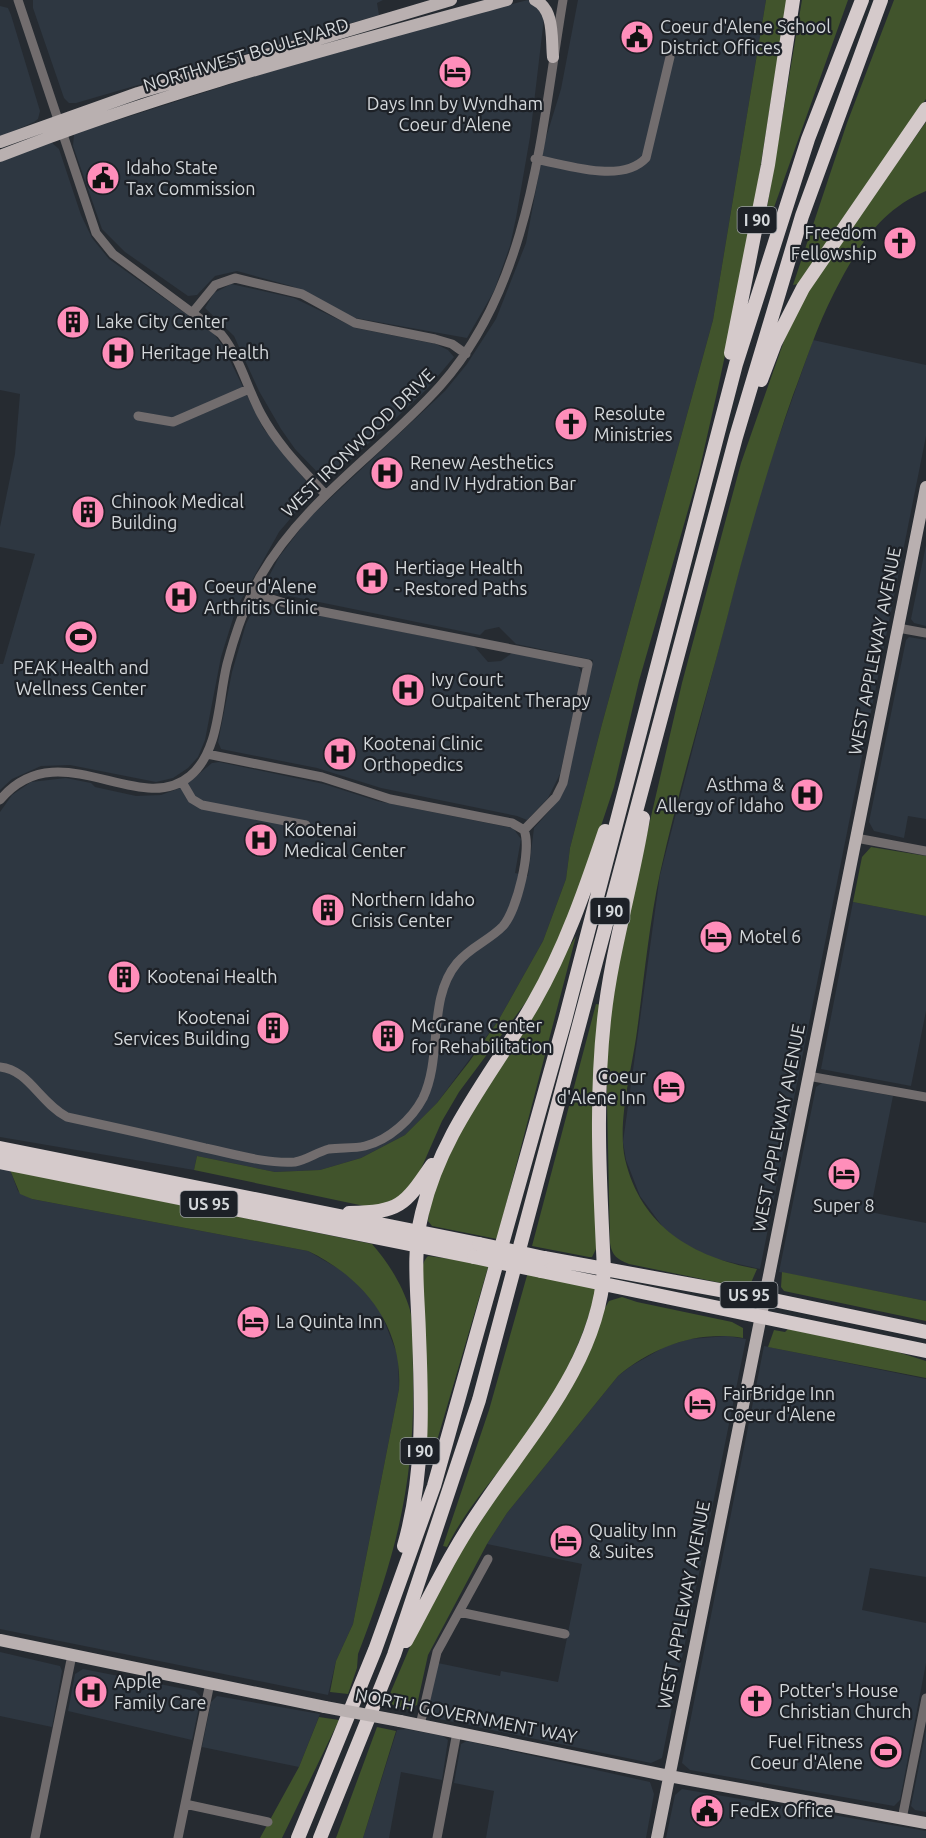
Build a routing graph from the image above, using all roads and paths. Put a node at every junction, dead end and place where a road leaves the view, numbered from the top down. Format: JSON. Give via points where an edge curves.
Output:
{"nodes":[{"id":1,"x":18,"y":0,"type":"edge"},
{"id":2,"x":451,"y":0,"type":"edge"},
{"id":3,"x":507,"y":0,"type":"edge"},
{"id":4,"x":535,"y":0,"type":"edge"},
{"id":5,"x":563,"y":0,"type":"edge"},
{"id":6,"x":793,"y":0,"type":"edge"},
{"id":7,"x":862,"y":0,"type":"edge"},
{"id":8,"x":881,"y":0,"type":"edge"},
{"id":9,"x":553,"y":57,"type":"junction"},
{"id":10,"x":670,"y":57,"type":"dead end"},
{"id":11,"x":926,"y":109,"type":"edge"},
{"id":12,"x":59,"y":126,"type":"junction"},
{"id":13,"x":0,"y":142,"type":"edge"},
{"id":14,"x":0,"y":156,"type":"edge"},
{"id":15,"x":535,"y":159,"type":"junction"},
{"id":16,"x":193,"y":312,"type":"junction"},
{"id":17,"x":466,"y":354,"type":"junction"},
{"id":18,"x":249,"y":389,"type":"junction"},
{"id":19,"x":138,"y":416,"type":"dead end"},
{"id":20,"x":736,"y":437,"type":"junction"},
{"id":21,"x":715,"y":438,"type":"junction"},
{"id":22,"x":926,"y":487,"type":"edge"},
{"id":23,"x":325,"y":494,"type":"junction"},
{"id":24,"x":252,"y":593,"type":"junction"},
{"id":25,"x":898,"y":628,"type":"junction"},
{"id":26,"x":926,"y":633,"type":"edge"},
{"id":27,"x":644,"y":712,"type":"junction"},
{"id":28,"x":654,"y":745,"type":"junction"},
{"id":29,"x":207,"y":754,"type":"junction"},
{"id":30,"x":182,"y":782,"type":"junction"},
{"id":31,"x":0,"y":800,"type":"edge"},
{"id":32,"x":306,"y":825,"type":"dead end"},
{"id":33,"x":524,"y":830,"type":"junction"},
{"id":34,"x":856,"y":838,"type":"junction"},
{"id":35,"x":926,"y":851,"type":"edge"},
{"id":36,"x":0,"y":1067,"type":"edge"},
{"id":37,"x":808,"y":1076,"type":"junction"},
{"id":38,"x":926,"y":1097,"type":"edge"},
{"id":39,"x":450,"y":1138,"type":"junction"},
{"id":40,"x":0,"y":1148,"type":"edge"},
{"id":41,"x":0,"y":1162,"type":"edge"},
{"id":42,"x":323,"y":1213,"type":"junction"},
{"id":43,"x":417,"y":1239,"type":"junction"},
{"id":44,"x":604,"y":1277,"type":"junction"},
{"id":45,"x":764,"y":1298,"type":"junction"},
{"id":46,"x":761,"y":1316,"type":"junction"},
{"id":47,"x":926,"y":1332,"type":"edge"},
{"id":48,"x":926,"y":1351,"type":"edge"},
{"id":49,"x":488,"y":1559,"type":"dead end"},
{"id":50,"x":459,"y":1612,"type":"junction"},
{"id":51,"x":565,"y":1634,"type":"dead end"},
{"id":52,"x":0,"y":1640,"type":"edge"},
{"id":53,"x":375,"y":1650,"type":"junction"},
{"id":54,"x":72,"y":1655,"type":"junction"},
{"id":55,"x":383,"y":1682,"type":"junction"},
{"id":56,"x":210,"y":1683,"type":"junction"},
{"id":57,"x":926,"y":1698,"type":"edge"},
{"id":58,"x":420,"y":1725,"type":"junction"},
{"id":59,"x":457,"y":1732,"type":"junction"},
{"id":60,"x":669,"y":1776,"type":"junction"},
{"id":61,"x":185,"y":1804,"type":"junction"},
{"id":62,"x":310,"y":1809,"type":"junction"},
{"id":63,"x":902,"y":1819,"type":"junction"},
{"id":64,"x":268,"y":1822,"type":"dead end"},
{"id":65,"x":926,"y":1823,"type":"edge"},
{"id":66,"x":34,"y":1838,"type":"edge"},
{"id":67,"x":178,"y":1838,"type":"edge"},
{"id":68,"x":290,"y":1838,"type":"edge"},
{"id":69,"x":298,"y":1838,"type":"edge"},
{"id":70,"x":322,"y":1838,"type":"edge"},
{"id":71,"x":437,"y":1838,"type":"edge"},
{"id":72,"x":657,"y":1838,"type":"edge"}],
"edges":[{"from":1,"to":12,"type":"street"},
{"from":2,"to":12,"type":"main road","name":"NORTHWEST BOULEVARD","via":[[286,47]]},
{"from":3,"to":12,"type":"main road","name":"NORTHWEST BOULEVARD"},
{"from":4,"to":9,"type":"main road","via":[[549,14]]},
{"from":5,"to":9,"type":"street","name":"WEST IRONWOOD DRIVE"},
{"from":6,"to":21,"type":"highway","number":"I 90","via":[[768,165]]},
{"from":7,"to":21,"type":"highway","number":"I 90","via":[[777,230]]},
{"from":8,"to":20,"type":"highway","number":"I 90","via":[[791,249]]},
{"from":9,"to":15,"type":"street","name":"WEST IRONWOOD DRIVE"},
{"from":10,"to":15,"type":"street","via":[[646,158],[639,166],[611,172]]},
{"from":11,"to":20,"type":"highway","via":[[803,288]]},
{"from":12,"to":13,"type":"main road","name":"NORTHWEST BOULEVARD"},
{"from":12,"to":14,"type":"main road","name":"NORTHWEST BOULEVARD"},
{"from":12,"to":16,"type":"street","via":[[90,221],[101,240],[120,259]]},
{"from":15,"to":17,"type":"street","name":"WEST IRONWOOD DRIVE","via":[[507,278]]},
{"from":16,"to":17,"type":"street","via":[[215,285],[235,278],[302,294],[349,321],[446,342]]},
{"from":16,"to":18,"type":"street","via":[[227,342]]},
{"from":17,"to":23,"type":"street","name":"WEST IRONWOOD DRIVE","via":[[432,395]]},
{"from":18,"to":19,"type":"street","via":[[172,422]]},
{"from":18,"to":23,"type":"street","via":[[276,437]]},
{"from":20,"to":28,"type":"highway","number":"I 90"},
{"from":21,"to":27,"type":"highway","number":"I 90"},
{"from":22,"to":25,"type":"main road","name":"WEST APPLEWAY AVENUE"},
{"from":23,"to":24,"type":"street","name":"WEST IRONWOOD DRIVE","via":[[290,533]]},
{"from":24,"to":29,"type":"street","name":"WEST IRONWOOD DRIVE","via":[[235,636]]},
{"from":24,"to":33,"type":"street","via":[[298,607],[588,664],[563,783],[556,797]]},
{"from":25,"to":26,"type":"street"},
{"from":25,"to":34,"type":"main road","name":"WEST APPLEWAY AVENUE"},
{"from":27,"to":39,"type":"highway","via":[[563,945],[524,1018],[479,1085]]},
{"from":27,"to":53,"type":"highway","number":"I 90","via":[[565,1020],[466,1377],[434,1486]]},
{"from":28,"to":44,"type":"highway","number":"I 90","via":[[603,1027],[599,1122]]},
{"from":28,"to":55,"type":"highway","number":"I 90","via":[[479,1400]]},
{"from":29,"to":30,"type":"street","name":"WEST IRONWOOD DRIVE"},
{"from":29,"to":33,"type":"street","via":[[320,777],[390,799],[512,823]]},
{"from":30,"to":31,"type":"street","via":[[146,788],[52,772],[22,781]]},
{"from":30,"to":32,"type":"street","via":[[192,799],[202,805]]},
{"from":33,"to":36,"type":"street","via":[[527,842],[513,908],[502,926],[459,960],[450,972],[442,994],[430,1080],[422,1100],[393,1133],[366,1146],[329,1149],[305,1160],[286,1162],[223,1151],[68,1117],[46,1103],[18,1072]]},
{"from":34,"to":35,"type":"street"},
{"from":34,"to":37,"type":"main road","name":"WEST APPLEWAY AVENUE"},
{"from":37,"to":38,"type":"street"},
{"from":37,"to":45,"type":"main road","name":"WEST APPLEWAY AVENUE"},
{"from":39,"to":42,"type":"highway","via":[[412,1194],[397,1207],[378,1212]]},
{"from":39,"to":43,"type":"highway","via":[[429,1187]]},
{"from":40,"to":42,"type":"highway","number":"US 95"},
{"from":41,"to":43,"type":"highway","number":"US 95"},
{"from":42,"to":43,"type":"highway","number":"US 95"},
{"from":43,"to":44,"type":"highway","number":"US 95","bridge":true},
{"from":43,"to":53,"type":"highway","number":"I 90","via":[[420,1458],[410,1524]]},
{"from":44,"to":45,"type":"highway","number":"US 95"},
{"from":44,"to":46,"type":"highway","number":"US 95"},
{"from":44,"to":55,"type":"highway","via":[[590,1330],[572,1374],[462,1536]]},
{"from":45,"to":46,"type":"main road","name":"WEST APPLEWAY AVENUE"},
{"from":45,"to":47,"type":"highway","number":"US 95"},
{"from":46,"to":48,"type":"highway","number":"US 95"},
{"from":46,"to":60,"type":"main road","name":"WEST APPLEWAY AVENUE"},
{"from":49,"to":50,"type":"street"},
{"from":50,"to":51,"type":"street"},
{"from":50,"to":58,"type":"street","via":[[432,1664]]},
{"from":52,"to":54,"type":"main road","name":"NORTH GOVERNMENT WAY"},
{"from":53,"to":62,"type":"highway","number":"I 90"},
{"from":54,"to":56,"type":"main road","name":"NORTH GOVERNMENT WAY"},
{"from":54,"to":66,"type":"street"},
{"from":55,"to":70,"type":"highway","number":"I 90"},
{"from":56,"to":58,"type":"main road","name":"NORTH GOVERNMENT WAY","bridge":true},
{"from":56,"to":61,"type":"street"},
{"from":57,"to":63,"type":"street"},
{"from":58,"to":59,"type":"main road","name":"NORTH GOVERNMENT WAY"},
{"from":59,"to":60,"type":"main road","name":"NORTH GOVERNMENT WAY"},
{"from":59,"to":71,"type":"street"},
{"from":60,"to":63,"type":"main road","name":"NORTH GOVERNMENT WAY"},
{"from":60,"to":72,"type":"main road","name":"WEST APPLEWAY AVENUE"},
{"from":61,"to":64,"type":"street"},
{"from":61,"to":67,"type":"street"},
{"from":62,"to":68,"type":"highway"},
{"from":62,"to":69,"type":"highway","number":"I 90"},
{"from":63,"to":65,"type":"main road","name":"NORTH GOVERNMENT WAY"}]}
